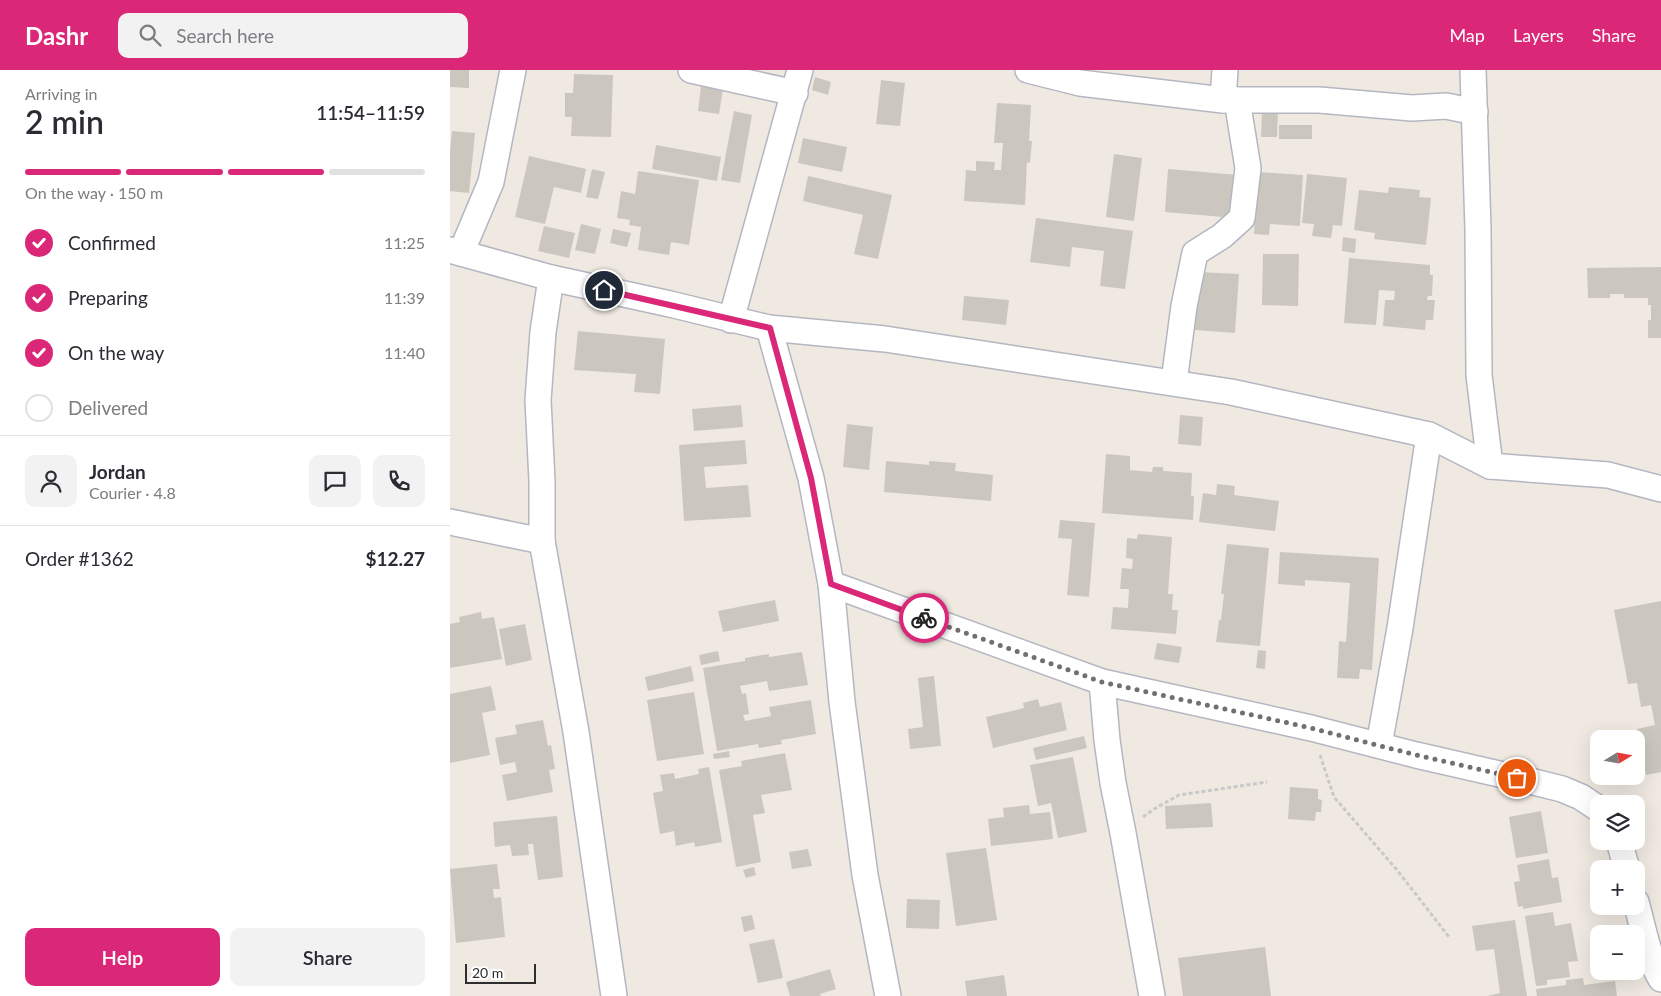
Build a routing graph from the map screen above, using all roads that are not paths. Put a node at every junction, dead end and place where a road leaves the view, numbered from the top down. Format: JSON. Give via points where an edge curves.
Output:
{"nodes":[{"id":1,"x":513,"y":70,"type":"edge"},
{"id":2,"x":691,"y":70,"type":"edge"},
{"id":3,"x":1028,"y":70,"type":"edge"},
{"id":4,"x":1225,"y":70,"type":"edge"},
{"id":5,"x":1473,"y":70,"type":"edge"},
{"id":6,"x":797,"y":81,"type":"edge"},
{"id":7,"x":1230,"y":100,"type":"junction"},
{"id":8,"x":1475,"y":112,"type":"junction"},
{"id":9,"x":456,"y":252,"type":"edge"},
{"id":10,"x":551,"y":278,"type":"junction"},
{"id":11,"x":732,"y":320,"type":"junction"},
{"id":12,"x":770,"y":328,"type":"junction"},
{"id":13,"x":1174,"y":382,"type":"junction"},
{"id":14,"x":1428,"y":435,"type":"junction"},
{"id":15,"x":1490,"y":466,"type":"junction"},
{"id":16,"x":1661,"y":489,"type":"edge"},
{"id":17,"x":450,"y":522,"type":"edge"},
{"id":18,"x":542,"y":541,"type":"junction"},
{"id":19,"x":831,"y":584,"type":"junction"},
{"id":20,"x":1102,"y":682,"type":"junction"},
{"id":21,"x":1379,"y":745,"type":"junction"},
{"id":22,"x":1590,"y":803,"type":"edge"},
{"id":23,"x":1640,"y":915,"type":"edge"},
{"id":24,"x":1661,"y":979,"type":"edge"},
{"id":25,"x":614,"y":996,"type":"edge"},
{"id":26,"x":888,"y":996,"type":"edge"},
{"id":27,"x":1152,"y":996,"type":"edge"}],
"edges":[{"from":1,"to":9,"type":"street","via":[[491,182]]},
{"from":2,"to":6,"type":"street"},
{"from":3,"to":7,"type":"street","via":[[1080,83]]},
{"from":4,"to":7,"type":"street"},
{"from":5,"to":8,"type":"street"},
{"from":6,"to":11,"type":"street"},
{"from":7,"to":8,"type":"street","via":[[1320,100],[1412,108],[1446,106]]},
{"from":7,"to":13,"type":"street","via":[[1248,168],[1242,218],[1195,253]]},
{"from":8,"to":15,"type":"street","via":[[1479,375]]},
{"from":9,"to":10,"type":"street"},
{"from":10,"to":11,"type":"street"},
{"from":10,"to":18,"type":"street","via":[[538,400]]},
{"from":11,"to":12,"type":"street"},
{"from":12,"to":13,"type":"street","via":[[885,339]]},
{"from":12,"to":19,"type":"street","via":[[811,478]]},
{"from":13,"to":14,"type":"street"},
{"from":14,"to":15,"type":"street"},
{"from":14,"to":21,"type":"street"},
{"from":15,"to":16,"type":"street","via":[[1608,475]]},
{"from":17,"to":18,"type":"street"},
{"from":18,"to":25,"type":"street","via":[[576,732]]},
{"from":19,"to":20,"type":"street"},
{"from":19,"to":26,"type":"street","via":[[864,875]]},
{"from":20,"to":21,"type":"street"},
{"from":20,"to":27,"type":"street","via":[[1106,740]]},
{"from":21,"to":22,"type":"street","via":[[1562,789]]},
{"from":23,"to":24,"type":"street"}]}
